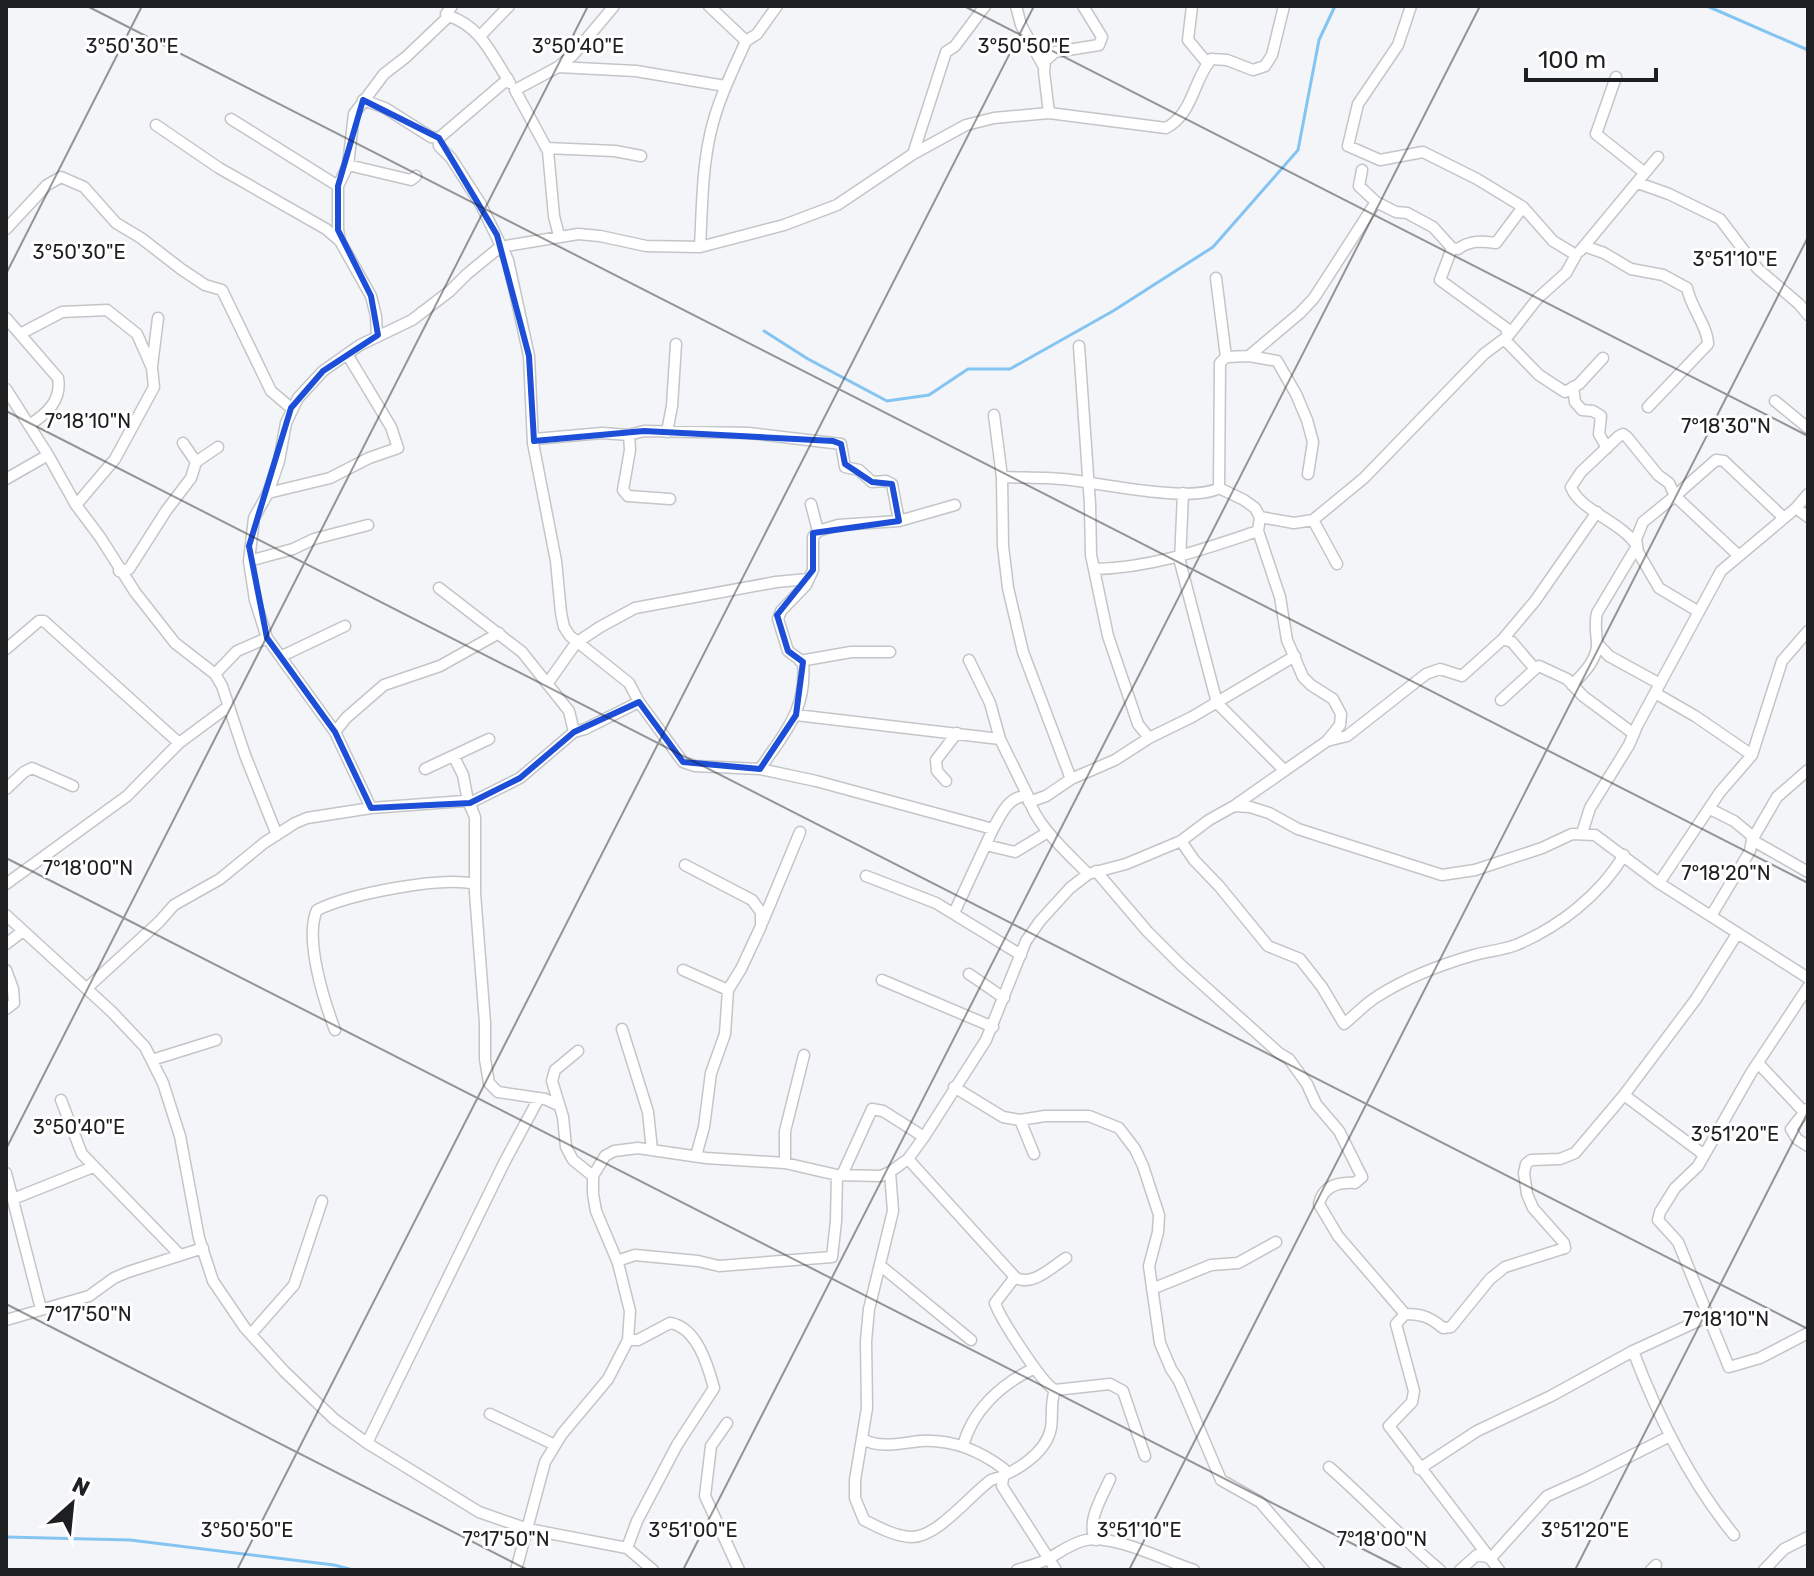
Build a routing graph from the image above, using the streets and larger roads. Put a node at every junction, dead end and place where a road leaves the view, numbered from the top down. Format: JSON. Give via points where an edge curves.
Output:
{"nodes":[{"id":1,"x":509,"y":6,"type":"edge"},
{"id":2,"x":614,"y":6,"type":"edge"},
{"id":3,"x":709,"y":6,"type":"edge"},
{"id":4,"x":777,"y":6,"type":"edge"},
{"id":5,"x":985,"y":6,"type":"edge"},
{"id":6,"x":1016,"y":6,"type":"edge"},
{"id":7,"x":1083,"y":6,"type":"edge"},
{"id":8,"x":1192,"y":6,"type":"edge"},
{"id":9,"x":1284,"y":6,"type":"edge"},
{"id":10,"x":1411,"y":6,"type":"edge"},
{"id":11,"x":446,"y":11,"type":"edge"},
{"id":12,"x":481,"y":35,"type":"junction"},
{"id":13,"x":746,"y":41,"type":"junction"},
{"id":14,"x":1208,"y":64,"type":"junction"},
{"id":15,"x":558,"y":67,"type":"junction"},
{"id":16,"x":1044,"y":67,"type":"junction"},
{"id":17,"x":1616,"y":77,"type":"dead end"},
{"id":18,"x":508,"y":79,"type":"junction"},
{"id":19,"x":725,"y":86,"type":"junction"},
{"id":20,"x":515,"y":90,"type":"junction"},
{"id":21,"x":363,"y":100,"type":"junction"},
{"id":22,"x":1049,"y":113,"type":"junction"},
{"id":23,"x":231,"y":119,"type":"dead end"},
{"id":24,"x":156,"y":125,"type":"dead end"},
{"id":25,"x":439,"y":138,"type":"junction"},
{"id":26,"x":546,"y":148,"type":"junction"},
{"id":27,"x":913,"y":154,"type":"junction"},
{"id":28,"x":641,"y":156,"type":"dead end"},
{"id":29,"x":1658,"y":157,"type":"dead end"},
{"id":30,"x":348,"y":165,"type":"junction"},
{"id":31,"x":1362,"y":170,"type":"dead end"},
{"id":32,"x":1645,"y":173,"type":"junction"},
{"id":33,"x":416,"y":176,"type":"dead end"},
{"id":34,"x":1638,"y":183,"type":"junction"},
{"id":35,"x":338,"y":186,"type":"junction"},
{"id":36,"x":1376,"y":202,"type":"junction"},
{"id":37,"x":1523,"y":207,"type":"junction"},
{"id":38,"x":6,"y":229,"type":"edge"},
{"id":39,"x":559,"y":236,"type":"junction"},
{"id":40,"x":340,"y":241,"type":"junction"},
{"id":41,"x":1584,"y":246,"type":"junction"},
{"id":42,"x":500,"y":247,"type":"junction"},
{"id":43,"x":700,"y":247,"type":"junction"},
{"id":44,"x":1452,"y":248,"type":"junction"},
{"id":45,"x":1576,"y":255,"type":"junction"},
{"id":46,"x":1216,"y":278,"type":"dead end"},
{"id":47,"x":1808,"y":315,"type":"edge"},
{"id":48,"x":6,"y":318,"type":"edge"},
{"id":49,"x":158,"y":318,"type":"dead end"},
{"id":50,"x":20,"y":334,"type":"junction"},
{"id":51,"x":377,"y":336,"type":"junction"},
{"id":52,"x":1506,"y":337,"type":"junction"},
{"id":53,"x":676,"y":344,"type":"dead end"},
{"id":54,"x":1079,"y":346,"type":"dead end"},
{"id":55,"x":347,"y":354,"type":"junction"},
{"id":56,"x":1249,"y":356,"type":"junction"},
{"id":57,"x":1226,"y":357,"type":"junction"},
{"id":58,"x":1603,"y":358,"type":"dead end"},
{"id":59,"x":152,"y":368,"type":"junction"},
{"id":60,"x":1573,"y":387,"type":"junction"},
{"id":61,"x":6,"y":389,"type":"edge"},
{"id":62,"x":1775,"y":401,"type":"dead end"},
{"id":63,"x":1648,"y":407,"type":"dead end"},
{"id":64,"x":291,"y":408,"type":"junction"},
{"id":65,"x":994,"y":415,"type":"dead end"},
{"id":66,"x":29,"y":425,"type":"junction"},
{"id":67,"x":1808,"y":428,"type":"edge"},
{"id":68,"x":667,"y":432,"type":"junction"},
{"id":69,"x":629,"y":435,"type":"junction"},
{"id":70,"x":534,"y":439,"type":"junction"},
{"id":71,"x":183,"y":443,"type":"dead end"},
{"id":72,"x":218,"y":447,"type":"dead end"},
{"id":73,"x":1607,"y":448,"type":"junction"},
{"id":74,"x":48,"y":455,"type":"junction"},
{"id":75,"x":196,"y":462,"type":"junction"},
{"id":76,"x":1308,"y":474,"type":"dead end"},
{"id":77,"x":1002,"y":477,"type":"junction"},
{"id":78,"x":6,"y":479,"type":"edge"},
{"id":79,"x":1088,"y":483,"type":"junction"},
{"id":80,"x":1219,"y":488,"type":"junction"},
{"id":81,"x":268,"y":493,"type":"junction"},
{"id":82,"x":1183,"y":493,"type":"junction"},
{"id":83,"x":1808,"y":494,"type":"edge"},
{"id":84,"x":1675,"y":496,"type":"junction"},
{"id":85,"x":670,"y":499,"type":"dead end"},
{"id":86,"x":811,"y":504,"type":"dead end"},
{"id":87,"x":76,"y":505,"type":"junction"},
{"id":88,"x":955,"y":505,"type":"dead end"},
{"id":89,"x":1796,"y":508,"type":"junction"},
{"id":90,"x":1597,"y":512,"type":"junction"},
{"id":91,"x":1260,"y":517,"type":"junction"},
{"id":92,"x":1808,"y":517,"type":"edge"},
{"id":93,"x":1784,"y":518,"type":"junction"},
{"id":94,"x":1313,"y":520,"type":"junction"},
{"id":95,"x":899,"y":521,"type":"junction"},
{"id":96,"x":368,"y":525,"type":"dead end"},
{"id":97,"x":818,"y":531,"type":"junction"},
{"id":98,"x":1258,"y":531,"type":"junction"},
{"id":99,"x":1637,"y":546,"type":"junction"},
{"id":100,"x":1738,"y":555,"type":"junction"},
{"id":101,"x":1180,"y":558,"type":"junction"},
{"id":102,"x":249,"y":561,"type":"junction"},
{"id":103,"x":1337,"y":564,"type":"dead end"},
{"id":104,"x":1094,"y":569,"type":"junction"},
{"id":105,"x":119,"y":571,"type":"junction"},
{"id":106,"x":808,"y":579,"type":"junction"},
{"id":107,"x":439,"y":588,"type":"dead end"},
{"id":108,"x":1699,"y":612,"type":"junction"},
{"id":109,"x":345,"y":626,"type":"dead end"},
{"id":110,"x":1808,"y":631,"type":"edge"},
{"id":111,"x":499,"y":633,"type":"junction"},
{"id":112,"x":267,"y":638,"type":"junction"},
{"id":113,"x":1503,"y":639,"type":"junction"},
{"id":114,"x":576,"y":643,"type":"junction"},
{"id":115,"x":1597,"y":643,"type":"junction"},
{"id":116,"x":6,"y":649,"type":"edge"},
{"id":117,"x":890,"y":652,"type":"dead end"},
{"id":118,"x":282,"y":656,"type":"junction"},
{"id":119,"x":1295,"y":656,"type":"junction"},
{"id":120,"x":969,"y":660,"type":"dead end"},
{"id":121,"x":800,"y":661,"type":"junction"},
{"id":122,"x":1535,"y":669,"type":"junction"},
{"id":123,"x":215,"y":674,"type":"junction"},
{"id":124,"x":547,"y":684,"type":"junction"},
{"id":125,"x":1572,"y":685,"type":"junction"},
{"id":126,"x":1658,"y":689,"type":"junction"},
{"id":127,"x":1501,"y":700,"type":"dead end"},
{"id":128,"x":639,"y":702,"type":"junction"},
{"id":129,"x":1217,"y":703,"type":"junction"},
{"id":130,"x":229,"y":706,"type":"junction"},
{"id":131,"x":796,"y":715,"type":"junction"},
{"id":132,"x":335,"y":732,"type":"junction"},
{"id":133,"x":574,"y":732,"type":"junction"},
{"id":134,"x":957,"y":733,"type":"junction"},
{"id":135,"x":1634,"y":734,"type":"junction"},
{"id":136,"x":1149,"y":738,"type":"junction"},
{"id":137,"x":489,"y":739,"type":"dead end"},
{"id":138,"x":1000,"y":739,"type":"junction"},
{"id":139,"x":1327,"y":741,"type":"junction"},
{"id":140,"x":179,"y":743,"type":"junction"},
{"id":141,"x":1752,"y":755,"type":"junction"},
{"id":142,"x":454,"y":757,"type":"junction"},
{"id":143,"x":425,"y":769,"type":"dead end"},
{"id":144,"x":760,"y":769,"type":"junction"},
{"id":145,"x":1284,"y":770,"type":"junction"},
{"id":146,"x":1808,"y":770,"type":"edge"},
{"id":147,"x":1071,"y":779,"type":"junction"},
{"id":148,"x":946,"y":781,"type":"dead end"},
{"id":149,"x":73,"y":786,"type":"dead end"},
{"id":150,"x":6,"y":789,"type":"edge"},
{"id":151,"x":1029,"y":799,"type":"junction"},
{"id":152,"x":470,"y":804,"type":"junction"},
{"id":153,"x":1234,"y":806,"type":"junction"},
{"id":154,"x":371,"y":808,"type":"junction"},
{"id":155,"x":1710,"y":809,"type":"junction"},
{"id":156,"x":993,"y":829,"type":"junction"},
{"id":157,"x":800,"y":832,"type":"dead end"},
{"id":158,"x":1048,"y":832,"type":"junction"},
{"id":159,"x":1582,"y":833,"type":"junction"},
{"id":160,"x":277,"y":835,"type":"junction"},
{"id":161,"x":1752,"y":840,"type":"junction"},
{"id":162,"x":1181,"y":841,"type":"junction"},
{"id":163,"x":986,"y":845,"type":"junction"},
{"id":164,"x":1624,"y":855,"type":"junction"},
{"id":165,"x":685,"y":865,"type":"dead end"},
{"id":166,"x":1808,"y":872,"type":"edge"},
{"id":167,"x":1092,"y":873,"type":"junction"},
{"id":168,"x":866,"y":876,"type":"dead end"},
{"id":169,"x":1659,"y":883,"type":"junction"},
{"id":170,"x":6,"y":884,"type":"edge"},
{"id":171,"x":475,"y":884,"type":"junction"},
{"id":172,"x":954,"y":913,"type":"junction"},
{"id":173,"x":6,"y":915,"type":"edge"},
{"id":174,"x":1711,"y":916,"type":"junction"},
{"id":175,"x":761,"y":926,"type":"junction"},
{"id":176,"x":23,"y":931,"type":"junction"},
{"id":177,"x":1737,"y":934,"type":"junction"},
{"id":178,"x":6,"y":944,"type":"edge"},
{"id":179,"x":1021,"y":955,"type":"junction"},
{"id":180,"x":6,"y":970,"type":"edge"},
{"id":181,"x":683,"y":970,"type":"dead end"},
{"id":182,"x":969,"y":974,"type":"dead end"},
{"id":183,"x":1808,"y":978,"type":"edge"},
{"id":184,"x":882,"y":980,"type":"dead end"},
{"id":185,"x":1808,"y":987,"type":"edge"},
{"id":186,"x":87,"y":988,"type":"junction"},
{"id":187,"x":728,"y":990,"type":"junction"},
{"id":188,"x":1004,"y":998,"type":"junction"},
{"id":189,"x":6,"y":1009,"type":"edge"},
{"id":190,"x":993,"y":1027,"type":"junction"},
{"id":191,"x":622,"y":1029,"type":"dead end"},
{"id":192,"x":335,"y":1030,"type":"dead end"},
{"id":193,"x":216,"y":1040,"type":"dead end"},
{"id":194,"x":578,"y":1051,"type":"dead end"},
{"id":195,"x":804,"y":1055,"type":"dead end"},
{"id":196,"x":152,"y":1060,"type":"junction"},
{"id":197,"x":1758,"y":1063,"type":"junction"},
{"id":198,"x":954,"y":1087,"type":"junction"},
{"id":199,"x":1624,"y":1095,"type":"junction"},
{"id":200,"x":539,"y":1098,"type":"junction"},
{"id":201,"x":61,"y":1100,"type":"dead end"},
{"id":202,"x":558,"y":1105,"type":"junction"},
{"id":203,"x":1806,"y":1110,"type":"edge"},
{"id":204,"x":1020,"y":1120,"type":"junction"},
{"id":205,"x":924,"y":1137,"type":"junction"},
{"id":206,"x":1808,"y":1146,"type":"edge"},
{"id":207,"x":652,"y":1150,"type":"junction"},
{"id":208,"x":1034,"y":1154,"type":"dead end"},
{"id":209,"x":1703,"y":1154,"type":"junction"},
{"id":210,"x":696,"y":1156,"type":"junction"},
{"id":211,"x":908,"y":1159,"type":"junction"},
{"id":212,"x":785,"y":1163,"type":"junction"},
{"id":213,"x":93,"y":1167,"type":"junction"},
{"id":214,"x":890,"y":1172,"type":"junction"},
{"id":215,"x":6,"y":1173,"type":"edge"},
{"id":216,"x":840,"y":1175,"type":"junction"},
{"id":217,"x":593,"y":1176,"type":"junction"},
{"id":218,"x":13,"y":1199,"type":"junction"},
{"id":219,"x":322,"y":1201,"type":"dead end"},
{"id":220,"x":1276,"y":1242,"type":"dead end"},
{"id":221,"x":203,"y":1248,"type":"junction"},
{"id":222,"x":180,"y":1255,"type":"junction"},
{"id":223,"x":1066,"y":1258,"type":"dead end"},
{"id":224,"x":617,"y":1261,"type":"junction"},
{"id":225,"x":881,"y":1266,"type":"junction"},
{"id":226,"x":1015,"y":1277,"type":"junction"},
{"id":227,"x":1152,"y":1289,"type":"junction"},
{"id":228,"x":41,"y":1309,"type":"junction"},
{"id":229,"x":1405,"y":1314,"type":"junction"},
{"id":230,"x":1709,"y":1316,"type":"junction"},
{"id":231,"x":6,"y":1320,"type":"edge"},
{"id":232,"x":1808,"y":1333,"type":"edge"},
{"id":233,"x":251,"y":1334,"type":"junction"},
{"id":234,"x":628,"y":1340,"type":"junction"},
{"id":235,"x":971,"y":1340,"type":"dead end"},
{"id":236,"x":1633,"y":1351,"type":"junction"},
{"id":237,"x":1033,"y":1369,"type":"junction"},
{"id":238,"x":1055,"y":1390,"type":"junction"},
{"id":239,"x":490,"y":1414,"type":"dead end"},
{"id":240,"x":727,"y":1423,"type":"dead end"},
{"id":241,"x":1670,"y":1436,"type":"junction"},
{"id":242,"x":863,"y":1439,"type":"junction"},
{"id":243,"x":367,"y":1443,"type":"junction"},
{"id":244,"x":555,"y":1445,"type":"junction"},
{"id":245,"x":963,"y":1446,"type":"junction"},
{"id":246,"x":1145,"y":1456,"type":"dead end"},
{"id":247,"x":1329,"y":1467,"type":"dead end"},
{"id":248,"x":1419,"y":1469,"type":"junction"},
{"id":249,"x":1003,"y":1477,"type":"junction"},
{"id":250,"x":1110,"y":1479,"type":"dead end"},
{"id":251,"x":528,"y":1529,"type":"junction"},
{"id":252,"x":1734,"y":1535,"type":"dead end"},
{"id":253,"x":1808,"y":1537,"type":"edge"},
{"id":254,"x":1096,"y":1540,"type":"junction"},
{"id":255,"x":627,"y":1548,"type":"junction"},
{"id":256,"x":1491,"y":1558,"type":"junction"},
{"id":257,"x":1048,"y":1559,"type":"junction"},
{"id":258,"x":516,"y":1570,"type":"edge"},
{"id":259,"x":653,"y":1570,"type":"edge"},
{"id":260,"x":739,"y":1570,"type":"edge"},
{"id":261,"x":1017,"y":1570,"type":"edge"},
{"id":262,"x":1056,"y":1570,"type":"edge"},
{"id":263,"x":1194,"y":1570,"type":"edge"},
{"id":264,"x":1319,"y":1570,"type":"edge"},
{"id":265,"x":1440,"y":1570,"type":"edge"},
{"id":266,"x":1460,"y":1570,"type":"edge"},
{"id":267,"x":1499,"y":1570,"type":"edge"},
{"id":268,"x":1764,"y":1570,"type":"edge"}],
"edges":[{"from":1,"to":12,"type":"street"},
{"from":2,"to":15,"type":"street"},
{"from":3,"to":13,"type":"street"},
{"from":4,"to":13,"type":"street"},
{"from":5,"to":27,"type":"street","via":[[946,52]]},
{"from":6,"to":16,"type":"street"},
{"from":7,"to":16,"type":"street","via":[[1102,37],[1099,45],[1055,52]]},
{"from":8,"to":14,"type":"street","via":[[1188,40]]},
{"from":9,"to":14,"type":"street","via":[[1272,55],[1262,69],[1216,57]]},
{"from":10,"to":37,"type":"street","via":[[1398,45],[1358,104],[1348,146],[1380,160],[1423,152]]},
{"from":11,"to":12,"type":"street"},
{"from":11,"to":21,"type":"street"},
{"from":12,"to":18,"type":"street"},
{"from":13,"to":19,"type":"street"},
{"from":14,"to":22,"type":"street","via":[[1183,116],[1166,128]]},
{"from":15,"to":19,"type":"street","via":[[636,71]]},
{"from":15,"to":20,"type":"street"},
{"from":16,"to":22,"type":"street"},
{"from":17,"to":32,"type":"street","via":[[1596,134]]},
{"from":18,"to":20,"type":"street"},
{"from":18,"to":25,"type":"street"},
{"from":19,"to":43,"type":"street","via":[[710,136]]},
{"from":20,"to":26,"type":"street"},
{"from":21,"to":25,"type":"street"},
{"from":21,"to":30,"type":"street","via":[[354,114]]},
{"from":22,"to":27,"type":"street","via":[[966,125]]},
{"from":23,"to":35,"type":"street"},
{"from":24,"to":40,"type":"street"},
{"from":25,"to":42,"type":"street","via":[[439,146],[480,203]]},
{"from":26,"to":28,"type":"street"},
{"from":26,"to":39,"type":"street"},
{"from":27,"to":43,"type":"street","via":[[837,205]]},
{"from":29,"to":32,"type":"street"},
{"from":30,"to":33,"type":"street","via":[[396,178]]},
{"from":30,"to":35,"type":"street"},
{"from":31,"to":36,"type":"street","via":[[1359,186]]},
{"from":32,"to":34,"type":"street"},
{"from":34,"to":41,"type":"street"},
{"from":34,"to":47,"type":"street","via":[[1720,219],[1758,269]]},
{"from":35,"to":40,"type":"street"},
{"from":36,"to":44,"type":"street","via":[[1433,227]]},
{"from":36,"to":56,"type":"street","via":[[1314,298]]},
{"from":37,"to":44,"type":"street","via":[[1496,243]]},
{"from":37,"to":45,"type":"street","via":[[1553,241]]},
{"from":38,"to":64,"type":"street","via":[[61,177],[84,187],[116,223],[205,285],[222,290],[271,391]]},
{"from":39,"to":42,"type":"street"},
{"from":39,"to":43,"type":"street"},
{"from":40,"to":51,"type":"street","via":[[371,296]]},
{"from":41,"to":45,"type":"street"},
{"from":41,"to":63,"type":"street","via":[[1687,288],[1708,335],[1708,344]]},
{"from":42,"to":51,"type":"street","via":[[422,312]]},
{"from":42,"to":70,"type":"street","via":[[508,260],[529,356]]},
{"from":44,"to":52,"type":"street","via":[[1440,280],[1506,328]]},
{"from":45,"to":52,"type":"street","via":[[1566,273]]},
{"from":46,"to":57,"type":"street"},
{"from":48,"to":50,"type":"street"},
{"from":49,"to":59,"type":"street"},
{"from":50,"to":59,"type":"street","via":[[62,312],[107,310],[137,334]]},
{"from":50,"to":66,"type":"street","via":[[60,384],[56,401]]},
{"from":51,"to":55,"type":"street"},
{"from":52,"to":60,"type":"street","via":[[1539,375],[1565,392]]},
{"from":52,"to":94,"type":"street","via":[[1364,478]]},
{"from":53,"to":68,"type":"street"},
{"from":54,"to":79,"type":"street"},
{"from":55,"to":64,"type":"street","via":[[309,384]]},
{"from":55,"to":81,"type":"street","via":[[398,448],[330,478]]},
{"from":56,"to":57,"type":"street"},
{"from":56,"to":76,"type":"street","via":[[1277,361],[1296,394],[1313,442]]},
{"from":57,"to":80,"type":"street","via":[[1219,373]]},
{"from":58,"to":60,"type":"street"},
{"from":59,"to":87,"type":"street","via":[[154,387],[138,420],[115,459]]},
{"from":60,"to":73,"type":"street","via":[[1582,410],[1601,416],[1599,434]]},
{"from":61,"to":66,"type":"street"},
{"from":62,"to":67,"type":"street"},
{"from":64,"to":81,"type":"street"},
{"from":65,"to":77,"type":"street"},
{"from":66,"to":74,"type":"street"},
{"from":68,"to":69,"type":"street"},
{"from":68,"to":95,"type":"street","via":[[749,433],[841,444],[845,467],[859,470],[872,482],[892,484]]},
{"from":69,"to":70,"type":"street"},
{"from":69,"to":85,"type":"street","via":[[623,490],[628,496]]},
{"from":70,"to":114,"type":"street","via":[[561,613]]},
{"from":71,"to":75,"type":"street"},
{"from":72,"to":75,"type":"street"},
{"from":73,"to":84,"type":"street","via":[[1623,434]]},
{"from":73,"to":90,"type":"street","via":[[1571,487]]},
{"from":74,"to":78,"type":"street"},
{"from":74,"to":87,"type":"street"},
{"from":75,"to":105,"type":"street","via":[[191,478],[129,569]]},
{"from":77,"to":79,"type":"street"},
{"from":77,"to":147,"type":"street","via":[[1008,588],[1023,652]]},
{"from":79,"to":82,"type":"street"},
{"from":79,"to":104,"type":"street"},
{"from":80,"to":82,"type":"street"},
{"from":80,"to":91,"type":"street","via":[[1244,500]]},
{"from":81,"to":102,"type":"street","via":[[254,518]]},
{"from":82,"to":101,"type":"street"},
{"from":83,"to":89,"type":"street"},
{"from":84,"to":93,"type":"street","via":[[1716,460],[1724,461]]},
{"from":84,"to":99,"type":"street","via":[[1643,522]]},
{"from":84,"to":100,"type":"street"},
{"from":86,"to":97,"type":"street"},
{"from":87,"to":105,"type":"street"},
{"from":88,"to":95,"type":"street"},
{"from":89,"to":92,"type":"street"},
{"from":89,"to":93,"type":"street"},
{"from":90,"to":99,"type":"street","via":[[1621,527]]},
{"from":90,"to":113,"type":"street"},
{"from":91,"to":94,"type":"street","via":[[1294,523]]},
{"from":91,"to":98,"type":"street"},
{"from":93,"to":100,"type":"street"},
{"from":94,"to":103,"type":"street"},
{"from":95,"to":97,"type":"street"},
{"from":96,"to":102,"type":"street"},
{"from":97,"to":106,"type":"street"},
{"from":98,"to":101,"type":"street"},
{"from":98,"to":119,"type":"street"},
{"from":99,"to":108,"type":"street","via":[[1659,588]]},
{"from":99,"to":115,"type":"street","via":[[1597,613]]},
{"from":100,"to":108,"type":"street","via":[[1721,571]]},
{"from":101,"to":104,"type":"street"},
{"from":101,"to":129,"type":"street"},
{"from":102,"to":112,"type":"street"},
{"from":104,"to":136,"type":"street","via":[[1108,636],[1138,724]]},
{"from":105,"to":123,"type":"street","via":[[175,643]]},
{"from":106,"to":114,"type":"street","via":[[635,608]]},
{"from":106,"to":121,"type":"street","via":[[778,619],[788,651]]},
{"from":107,"to":111,"type":"street"},
{"from":108,"to":126,"type":"street"},
{"from":109,"to":118,"type":"street"},
{"from":110,"to":141,"type":"street","via":[[1782,661]]},
{"from":111,"to":124,"type":"street"},
{"from":111,"to":132,"type":"street","via":[[440,666],[384,685]]},
{"from":112,"to":118,"type":"street"},
{"from":112,"to":123,"type":"street","via":[[237,651]]},
{"from":113,"to":122,"type":"street"},
{"from":113,"to":139,"type":"street","via":[[1462,676],[1434,670],[1347,736]]},
{"from":114,"to":124,"type":"street"},
{"from":114,"to":128,"type":"street","via":[[629,683]]},
{"from":115,"to":125,"type":"street","via":[[1588,666]]},
{"from":115,"to":126,"type":"street"},
{"from":116,"to":140,"type":"street","via":[[44,621]]},
{"from":117,"to":121,"type":"street"},
{"from":118,"to":132,"type":"street"},
{"from":119,"to":129,"type":"street"},
{"from":119,"to":139,"type":"street","via":[[1303,677],[1333,699],[1341,714],[1340,725]]},
{"from":120,"to":138,"type":"street"},
{"from":121,"to":131,"type":"street","via":[[802,689]]},
{"from":122,"to":125,"type":"street","via":[[1553,672]]},
{"from":122,"to":127,"type":"street"},
{"from":123,"to":130,"type":"street"},
{"from":124,"to":133,"type":"street","via":[[569,711]]},
{"from":125,"to":135,"type":"street"},
{"from":126,"to":135,"type":"street"},
{"from":126,"to":141,"type":"street"},
{"from":128,"to":133,"type":"street"},
{"from":128,"to":144,"type":"street","via":[[683,762]]},
{"from":129,"to":136,"type":"street"},
{"from":129,"to":145,"type":"street"},
{"from":130,"to":140,"type":"street"},
{"from":130,"to":160,"type":"street"},
{"from":131,"to":134,"type":"street"},
{"from":131,"to":144,"type":"street"},
{"from":132,"to":154,"type":"street"},
{"from":133,"to":152,"type":"street","via":[[520,778]]},
{"from":134,"to":138,"type":"street"},
{"from":134,"to":148,"type":"street","via":[[936,760]]},
{"from":135,"to":159,"type":"street","via":[[1590,808]]},
{"from":136,"to":147,"type":"street"},
{"from":137,"to":142,"type":"street"},
{"from":138,"to":151,"type":"street"},
{"from":139,"to":145,"type":"street"},
{"from":140,"to":170,"type":"street","via":[[127,796]]},
{"from":141,"to":155,"type":"street"},
{"from":142,"to":143,"type":"street"},
{"from":142,"to":152,"type":"street"},
{"from":144,"to":156,"type":"street"},
{"from":145,"to":153,"type":"street"},
{"from":146,"to":161,"type":"street","via":[[1777,797]]},
{"from":147,"to":151,"type":"street","via":[[1046,796]]},
{"from":149,"to":150,"type":"street","via":[[32,768]]},
{"from":151,"to":156,"type":"street","via":[[1020,796],[1008,804]]},
{"from":151,"to":158,"type":"street"},
{"from":152,"to":154,"type":"street"},
{"from":152,"to":171,"type":"street"},
{"from":153,"to":159,"type":"street","via":[[1269,813],[1298,829],[1442,875],[1475,870]]},
{"from":153,"to":162,"type":"street"},
{"from":154,"to":160,"type":"street","via":[[307,818]]},
{"from":155,"to":161,"type":"street","via":[[1734,821]]},
{"from":155,"to":169,"type":"street"},
{"from":156,"to":163,"type":"street"},
{"from":157,"to":175,"type":"street"},
{"from":158,"to":163,"type":"street","via":[[1015,852]]},
{"from":158,"to":167,"type":"street"},
{"from":159,"to":164,"type":"street","via":[[1595,835]]},
{"from":160,"to":186,"type":"street","via":[[220,879],[174,905]]},
{"from":161,"to":166,"type":"street"},
{"from":161,"to":174,"type":"street"},
{"from":162,"to":164,"type":"street","via":[[1268,946],[1300,959],[1344,1024],[1377,996],[1425,973],[1514,946],[1551,928],[1589,898]]},
{"from":162,"to":167,"type":"street"},
{"from":163,"to":172,"type":"street"},
{"from":164,"to":169,"type":"street"},
{"from":165,"to":175,"type":"street","via":[[752,900],[761,912]]},
{"from":167,"to":179,"type":"street","via":[[1040,921]]},
{"from":167,"to":229,"type":"street","via":[[1181,965],[1297,1070],[1339,1131],[1362,1177],[1328,1188],[1319,1204],[1338,1236]]},
{"from":168,"to":172,"type":"street"},
{"from":169,"to":174,"type":"street"},
{"from":171,"to":192,"type":"street","via":[[421,884],[317,910],[317,972]]},
{"from":171,"to":200,"type":"street","via":[[489,1083],[498,1092]]},
{"from":172,"to":179,"type":"street"},
{"from":173,"to":176,"type":"street"},
{"from":174,"to":177,"type":"street"},
{"from":175,"to":187,"type":"street"},
{"from":176,"to":178,"type":"street"},
{"from":176,"to":186,"type":"street"},
{"from":177,"to":183,"type":"street"},
{"from":177,"to":199,"type":"street"},
{"from":179,"to":188,"type":"street"},
{"from":180,"to":189,"type":"street","via":[[14,1003]]},
{"from":181,"to":187,"type":"street"},
{"from":182,"to":188,"type":"street"},
{"from":184,"to":190,"type":"street"},
{"from":185,"to":197,"type":"street"},
{"from":186,"to":196,"type":"street"},
{"from":187,"to":210,"type":"street","via":[[725,1034],[711,1073]]},
{"from":188,"to":190,"type":"street"},
{"from":190,"to":198,"type":"street"},
{"from":191,"to":207,"type":"street","via":[[648,1112]]},
{"from":193,"to":196,"type":"street"},
{"from":194,"to":202,"type":"street","via":[[555,1070]]},
{"from":195,"to":212,"type":"street","via":[[785,1131]]},
{"from":196,"to":221,"type":"street","via":[[180,1136]]},
{"from":197,"to":203,"type":"street"},
{"from":197,"to":209,"type":"street"},
{"from":198,"to":204,"type":"street","via":[[1003,1117]]},
{"from":198,"to":205,"type":"street"},
{"from":199,"to":209,"type":"street"},
{"from":199,"to":229,"type":"street","via":[[1575,1153],[1531,1160],[1524,1168],[1524,1189],[1533,1208],[1565,1248],[1505,1267],[1451,1327],[1443,1328],[1431,1317]]},
{"from":200,"to":202,"type":"street"},
{"from":200,"to":243,"type":"street"},
{"from":201,"to":213,"type":"street","via":[[82,1154]]},
{"from":202,"to":217,"type":"street","via":[[566,1147]]},
{"from":203,"to":206,"type":"street","via":[[1791,1129]]},
{"from":204,"to":208,"type":"street"},
{"from":204,"to":227,"type":"street","via":[[1089,1116],[1111,1123],[1127,1138],[1143,1166],[1159,1215],[1149,1266]]},
{"from":205,"to":211,"type":"street"},
{"from":205,"to":216,"type":"street","via":[[872,1109]]},
{"from":207,"to":210,"type":"street"},
{"from":207,"to":217,"type":"street","via":[[614,1151],[599,1162]]},
{"from":209,"to":230,"type":"street","via":[[1658,1220],[1678,1242]]},
{"from":210,"to":212,"type":"street"},
{"from":211,"to":214,"type":"street"},
{"from":211,"to":226,"type":"street"},
{"from":212,"to":216,"type":"street"},
{"from":213,"to":218,"type":"street"},
{"from":213,"to":222,"type":"street"},
{"from":214,"to":216,"type":"street"},
{"from":214,"to":225,"type":"street","via":[[893,1211]]},
{"from":215,"to":218,"type":"street"},
{"from":216,"to":224,"type":"street","via":[[832,1257],[719,1266],[635,1255]]},
{"from":217,"to":224,"type":"street","via":[[596,1211]]},
{"from":218,"to":228,"type":"street"},
{"from":219,"to":233,"type":"street","via":[[294,1285]]},
{"from":220,"to":227,"type":"street","via":[[1238,1263],[1211,1265]]},
{"from":221,"to":222,"type":"street"},
{"from":221,"to":233,"type":"street","via":[[213,1281]]},
{"from":222,"to":228,"type":"street","via":[[114,1278],[89,1296]]},
{"from":223,"to":226,"type":"street","via":[[1028,1281]]},
{"from":224,"to":234,"type":"street","via":[[630,1311]]},
{"from":225,"to":235,"type":"street"},
{"from":225,"to":242,"type":"street","via":[[869,1309]]},
{"from":226,"to":237,"type":"street","via":[[995,1303]]},
{"from":227,"to":264,"type":"street","via":[[1160,1343],[1221,1480],[1260,1502]]},
{"from":228,"to":231,"type":"street"},
{"from":229,"to":248,"type":"street","via":[[1396,1324],[1414,1391],[1412,1402],[1389,1426]]},
{"from":230,"to":232,"type":"street","via":[[1729,1367]]},
{"from":230,"to":236,"type":"street"},
{"from":233,"to":243,"type":"street","via":[[334,1419]]},
{"from":234,"to":244,"type":"street","via":[[608,1379]]},
{"from":234,"to":255,"type":"street","via":[[670,1323],[682,1327],[698,1346],[714,1388],[677,1445]]},
{"from":236,"to":241,"type":"street"},
{"from":236,"to":248,"type":"street","via":[[1477,1431]]},
{"from":237,"to":238,"type":"street"},
{"from":237,"to":245,"type":"street","via":[[987,1403],[966,1431]]},
{"from":238,"to":246,"type":"street","via":[[1101,1384],[1123,1391]]},
{"from":238,"to":249,"type":"street","via":[[1046,1441],[1024,1465]]},
{"from":239,"to":244,"type":"street"},
{"from":240,"to":260,"type":"street","via":[[711,1446],[705,1496]]},
{"from":241,"to":252,"type":"street"},
{"from":241,"to":256,"type":"street","via":[[1547,1496]]},
{"from":242,"to":245,"type":"street"},
{"from":242,"to":249,"type":"street","via":[[855,1498],[864,1520],[886,1531],[912,1537],[932,1530],[975,1491]]},
{"from":243,"to":251,"type":"street","via":[[479,1512]]},
{"from":244,"to":251,"type":"street","via":[[545,1462]]},
{"from":245,"to":249,"type":"street","via":[[1004,1469]]},
{"from":247,"to":265,"type":"street"},
{"from":248,"to":256,"type":"street"},
{"from":249,"to":257,"type":"street","via":[[1002,1486]]},
{"from":250,"to":254,"type":"street","via":[[1092,1526]]},
{"from":251,"to":255,"type":"street"},
{"from":251,"to":258,"type":"street"},
{"from":253,"to":268,"type":"street","via":[[1784,1549]]},
{"from":254,"to":257,"type":"street"},
{"from":254,"to":263,"type":"street","via":[[1131,1546]]},
{"from":255,"to":259,"type":"street"},
{"from":256,"to":266,"type":"street","via":[[1477,1555]]},
{"from":256,"to":267,"type":"street"},
{"from":257,"to":261,"type":"street"},
{"from":257,"to":262,"type":"street"}]}
